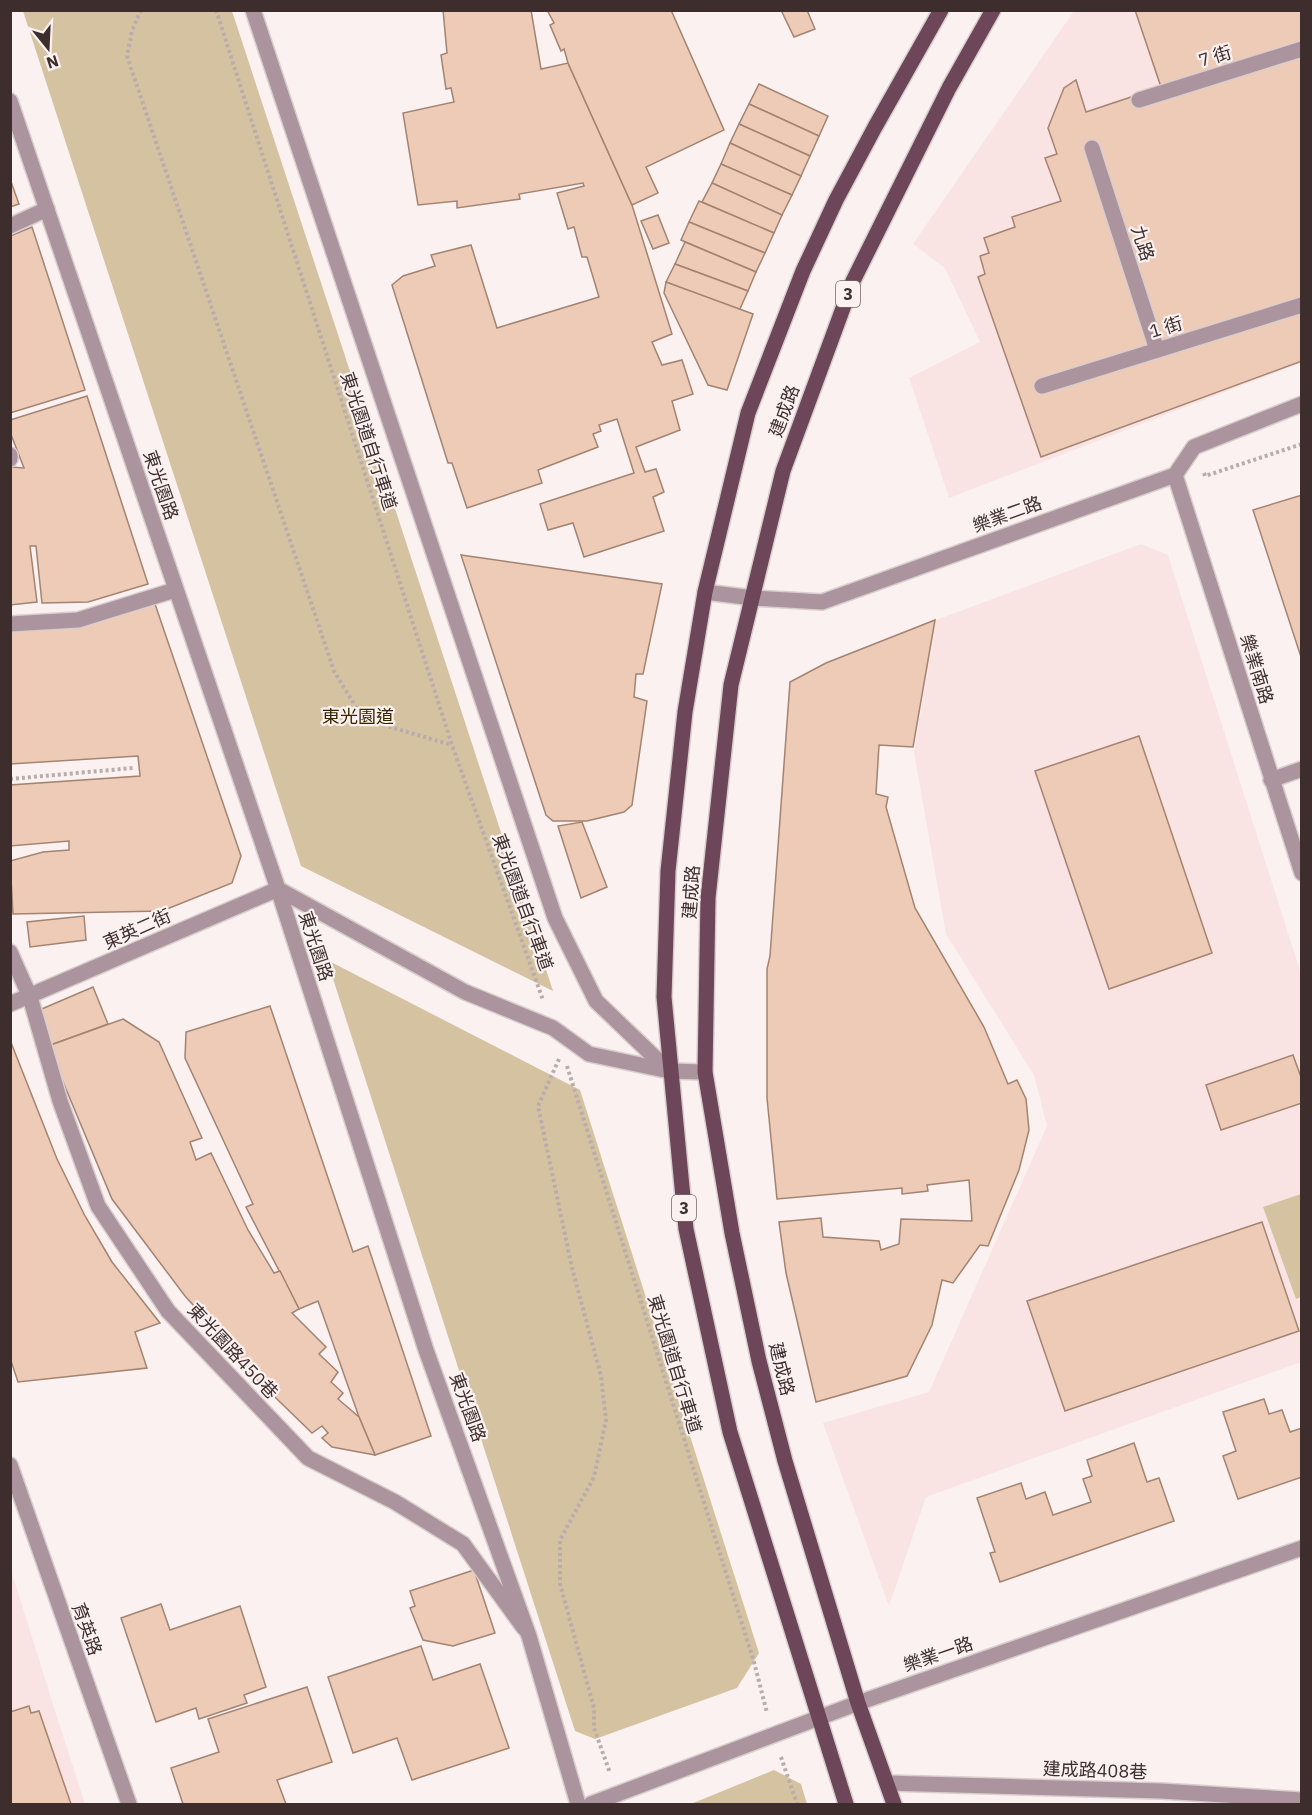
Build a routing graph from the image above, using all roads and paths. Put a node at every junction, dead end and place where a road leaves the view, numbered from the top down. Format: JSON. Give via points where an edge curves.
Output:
{"nodes":[{"id":1,"x":141,"y":10,"type":"edge"},
{"id":2,"x":216,"y":10,"type":"edge"},
{"id":3,"x":253,"y":10,"type":"edge"},
{"id":4,"x":941,"y":10,"type":"edge"},
{"id":5,"x":993,"y":10,"type":"edge"},
{"id":6,"x":1302,"y":49,"type":"edge"},
{"id":7,"x":1139,"y":100,"type":"dead end"},
{"id":8,"x":10,"y":101,"type":"edge"},
{"id":9,"x":1092,"y":148,"type":"dead end"},
{"id":10,"x":47,"y":209,"type":"junction"},
{"id":11,"x":10,"y":226,"type":"edge"},
{"id":12,"x":1302,"y":304,"type":"edge"},
{"id":13,"x":1158,"y":350,"type":"junction"},
{"id":14,"x":1042,"y":386,"type":"dead end"},
{"id":15,"x":1302,"y":404,"type":"edge"},
{"id":16,"x":1302,"y":444,"type":"edge"},
{"id":17,"x":1175,"y":475,"type":"junction"},
{"id":18,"x":1205,"y":476,"type":"dead end"},
{"id":19,"x":175,"y":590,"type":"junction"},
{"id":20,"x":705,"y":592,"type":"junction"},
{"id":21,"x":753,"y":598,"type":"junction"},
{"id":22,"x":10,"y":624,"type":"edge"},
{"id":23,"x":452,"y":745,"type":"junction"},
{"id":24,"x":133,"y":768,"type":"dead end"},
{"id":25,"x":1302,"y":769,"type":"edge"},
{"id":26,"x":10,"y":779,"type":"edge"},
{"id":27,"x":1271,"y":780,"type":"junction"},
{"id":28,"x":1302,"y":873,"type":"edge"},
{"id":29,"x":278,"y":889,"type":"junction"},
{"id":30,"x":10,"y":952,"type":"edge"},
{"id":31,"x":30,"y":997,"type":"junction"},
{"id":32,"x":10,"y":1004,"type":"edge"},
{"id":33,"x":553,"y":1028,"type":"junction"},
{"id":34,"x":669,"y":1071,"type":"junction"},
{"id":35,"x":705,"y":1072,"type":"junction"},
{"id":36,"x":10,"y":1465,"type":"edge"},
{"id":37,"x":1302,"y":1548,"type":"edge"},
{"id":38,"x":529,"y":1636,"type":"junction"},
{"id":39,"x":858,"y":1703,"type":"junction"},
{"id":40,"x":818,"y":1720,"type":"junction"},
{"id":41,"x":773,"y":1734,"type":"junction"},
{"id":42,"x":887,"y":1783,"type":"junction"},
{"id":43,"x":618,"y":1795,"type":"junction"},
{"id":44,"x":1302,"y":1800,"type":"edge"},
{"id":45,"x":129,"y":1804,"type":"edge"},
{"id":46,"x":578,"y":1804,"type":"edge"},
{"id":47,"x":591,"y":1804,"type":"edge"},
{"id":48,"x":797,"y":1804,"type":"edge"},
{"id":49,"x":846,"y":1804,"type":"edge"},
{"id":50,"x":894,"y":1804,"type":"edge"}],
"edges":[{"from":1,"to":23,"type":"path","via":[[127,56],[334,671],[363,719]]},
{"from":2,"to":23,"type":"path","name":"東光園道自行車道"},
{"from":3,"to":34,"type":"street","via":[[555,918],[596,1000]]},
{"from":4,"to":20,"type":"main road","name":"建成路","number":"3","via":[[874,127],[802,271],[748,413]]},
{"from":5,"to":21,"type":"main road","name":"建成路","number":"3","via":[[949,88],[853,281],[783,471]]},
{"from":6,"to":7,"type":"street","name":"7 街"},
{"from":8,"to":10,"type":"street","name":"東光園路"},
{"from":9,"to":13,"type":"street","name":"九路"},
{"from":10,"to":11,"type":"street"},
{"from":10,"to":19,"type":"street","name":"東光園路"},
{"from":12,"to":13,"type":"street","name":"1 街"},
{"from":13,"to":14,"type":"street","name":"1 街"},
{"from":15,"to":17,"type":"street","via":[[1194,447]]},
{"from":16,"to":18,"type":"path"},
{"from":17,"to":21,"type":"street","name":"樂業二路","via":[[822,602]]},
{"from":17,"to":27,"type":"street","name":"樂業南路"},
{"from":19,"to":22,"type":"street","via":[[78,620]]},
{"from":19,"to":29,"type":"street","name":"東光園路"},
{"from":20,"to":21,"type":"street","name":"樂業二路"},
{"from":20,"to":34,"type":"main road","name":"建成路","number":"3","via":[[685,712],[668,871],[664,997]]},
{"from":21,"to":35,"type":"main road","name":"建成路","number":"3","via":[[730,685],[708,898]]},
{"from":23,"to":33,"type":"path","name":"東光園道自行車道"},
{"from":24,"to":26,"type":"path"},
{"from":25,"to":27,"type":"street"},
{"from":27,"to":28,"type":"street","name":"樂業南路"},
{"from":29,"to":31,"type":"street","name":"東英二街"},
{"from":29,"to":33,"type":"street","via":[[465,992]]},
{"from":29,"to":38,"type":"street","name":"東光園路","via":[[426,1350]]},
{"from":30,"to":31,"type":"street","name":"東光園路450巷"},
{"from":31,"to":32,"type":"street","name":"東英二街"},
{"from":31,"to":38,"type":"street","name":"東光園路450巷","via":[[60,1101],[98,1206],[168,1311],[308,1458],[395,1502],[464,1544]]},
{"from":33,"to":34,"type":"street","via":[[589,1054]]},
{"from":34,"to":35,"type":"street"},
{"from":34,"to":40,"type":"main road","name":"建成路","number":"3","via":[[686,1229],[730,1432]]},
{"from":35,"to":39,"type":"main road","name":"建成路","number":"3","via":[[732,1233],[759,1361]]},
{"from":36,"to":45,"type":"street","name":"育英路"},
{"from":37,"to":39,"type":"street","name":"樂業一路"},
{"from":38,"to":46,"type":"street","name":"東光園路"},
{"from":39,"to":40,"type":"street","name":"樂業一路"},
{"from":39,"to":42,"type":"main road","name":"建成路","number":"3"},
{"from":40,"to":41,"type":"street","name":"樂業一路"},
{"from":40,"to":49,"type":"main road","name":"建成路","number":"3"},
{"from":41,"to":43,"type":"street","name":"樂業一路"},
{"from":41,"to":43,"type":"path","name":"東光園道自行車道","via":[[750,1650],[561,1053],[538,1106],[572,1268],[601,1376],[606,1420],[594,1477],[560,1540],[560,1584],[594,1708],[594,1728]]},
{"from":41,"to":48,"type":"path","name":"東光園道自行車道"},
{"from":42,"to":44,"type":"street","name":"建成路408巷","via":[[1161,1791]]},
{"from":42,"to":50,"type":"main road","name":"建成路","number":"3"},
{"from":43,"to":47,"type":"street","name":"樂業一路"}]}
